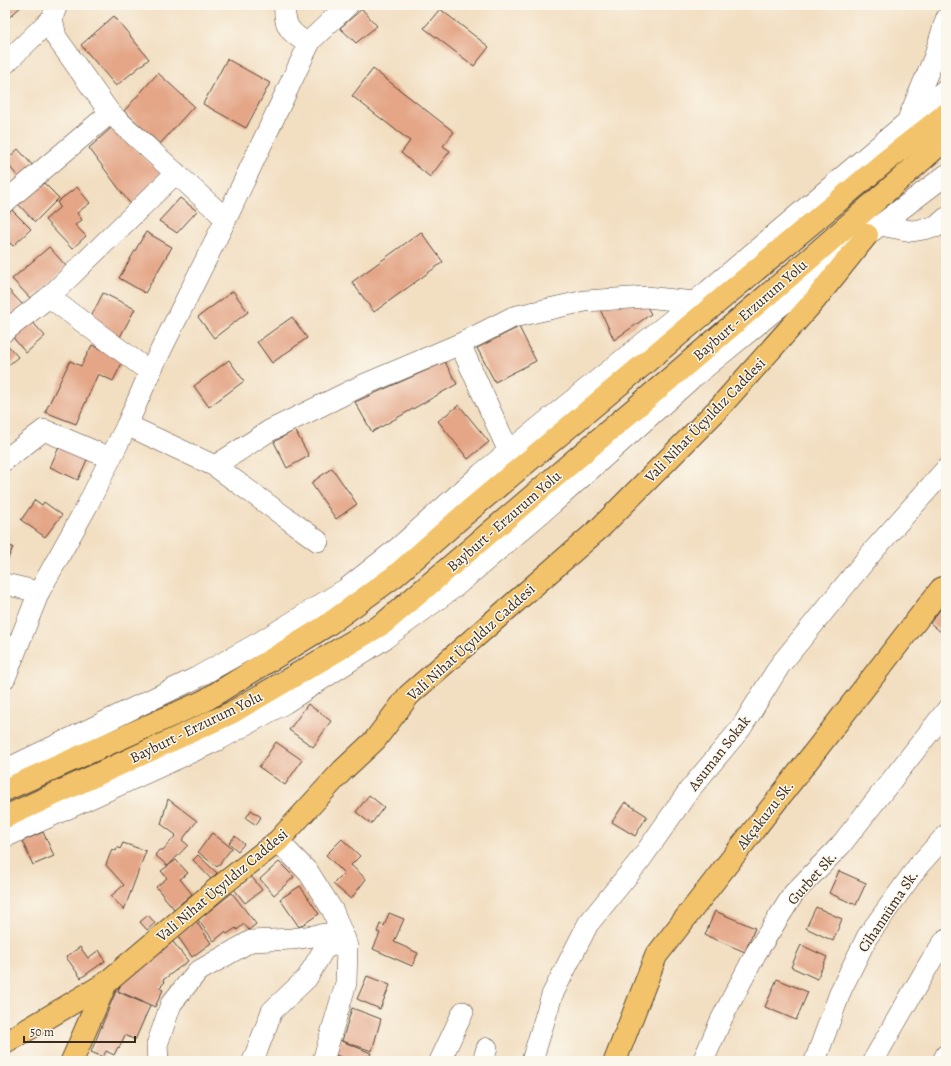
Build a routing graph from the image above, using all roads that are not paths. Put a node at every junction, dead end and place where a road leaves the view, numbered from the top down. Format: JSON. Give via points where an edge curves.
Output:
{"nodes":[{"id":1,"x":285,"y":5,"type":"edge"},
{"id":2,"x":348,"y":5,"type":"edge"},
{"id":3,"x":54,"y":12,"type":"edge"},
{"id":4,"x":946,"y":19,"type":"edge"},
{"id":5,"x":310,"y":42,"type":"junction"},
{"id":6,"x":5,"y":64,"type":"edge"},
{"id":7,"x":946,"y":89,"type":"edge"},
{"id":8,"x":110,"y":114,"type":"junction"},
{"id":9,"x":946,"y":114,"type":"edge"},
{"id":10,"x":906,"y":122,"type":"junction"},
{"id":11,"x":946,"y":139,"type":"edge"},
{"id":12,"x":176,"y":173,"type":"junction"},
{"id":13,"x":946,"y":175,"type":"edge"},
{"id":14,"x":5,"y":202,"type":"edge"},
{"id":15,"x":226,"y":218,"type":"junction"},
{"id":16,"x":946,"y":218,"type":"edge"},
{"id":17,"x":874,"y":230,"type":"junction"},
{"id":18,"x":49,"y":297,"type":"junction"},
{"id":19,"x":694,"y":302,"type":"junction"},
{"id":20,"x":5,"y":331,"type":"edge"},
{"id":21,"x":460,"y":344,"type":"junction"},
{"id":22,"x":150,"y":372,"type":"junction"},
{"id":23,"x":126,"y":425,"type":"junction"},
{"id":24,"x":509,"y":452,"type":"junction"},
{"id":25,"x":110,"y":458,"type":"junction"},
{"id":26,"x":5,"y":460,"type":"edge"},
{"id":27,"x":215,"y":466,"type":"junction"},
{"id":28,"x":946,"y":470,"type":"edge"},
{"id":29,"x":318,"y":541,"type":"dead end"},
{"id":30,"x":5,"y":584,"type":"edge"},
{"id":31,"x":946,"y":587,"type":"edge"},
{"id":32,"x":39,"y":592,"type":"junction"},
{"id":33,"x":5,"y":678,"type":"edge"},
{"id":34,"x":946,"y":711,"type":"edge"},
{"id":35,"x":5,"y":770,"type":"edge"},
{"id":36,"x":5,"y":790,"type":"edge"},
{"id":37,"x":5,"y":818,"type":"edge"},
{"id":38,"x":946,"y":835,"type":"edge"},
{"id":39,"x":5,"y":837,"type":"edge"},
{"id":40,"x":278,"y":841,"type":"junction"},
{"id":41,"x":343,"y":935,"type":"junction"},
{"id":42,"x":946,"y":939,"type":"edge"},
{"id":43,"x":106,"y":983,"type":"junction"},
{"id":44,"x":463,"y":1012,"type":"dead end"},
{"id":45,"x":5,"y":1043,"type":"edge"},
{"id":46,"x":946,"y":1054,"type":"edge"},
{"id":47,"x":72,"y":1061,"type":"edge"},
{"id":48,"x":158,"y":1061,"type":"edge"},
{"id":49,"x":253,"y":1061,"type":"edge"},
{"id":50,"x":323,"y":1061,"type":"edge"},
{"id":51,"x":440,"y":1061,"type":"edge"},
{"id":52,"x":532,"y":1061,"type":"edge"},
{"id":53,"x":615,"y":1061,"type":"edge"},
{"id":54,"x":703,"y":1061,"type":"edge"},
{"id":55,"x":815,"y":1061,"type":"edge"},
{"id":56,"x":872,"y":1061,"type":"edge"},
{"id":57,"x":943,"y":1061,"type":"edge"}],
"edges":[{"from":1,"to":5,"type":"street","via":[[285,20],[289,28],[299,38]]},
{"from":2,"to":5,"type":"street"},
{"from":3,"to":6,"type":"street"},
{"from":3,"to":8,"type":"street","via":[[56,37]]},
{"from":4,"to":10,"type":"street","via":[[932,64]]},
{"from":5,"to":15,"type":"street"},
{"from":7,"to":10,"type":"street"},
{"from":8,"to":12,"type":"street"},
{"from":8,"to":14,"type":"street"},
{"from":9,"to":36,"type":"main road","name":"Bayburt - Erzurum Yolu","via":[[880,166],[482,499],[395,576],[332,622],[204,700]]},
{"from":10,"to":19,"type":"street"},
{"from":11,"to":37,"type":"main road","name":"Bayburt - Erzurum Yolu","via":[[384,623],[231,713]]},
{"from":12,"to":15,"type":"street"},
{"from":12,"to":18,"type":"street"},
{"from":13,"to":17,"type":"street"},
{"from":15,"to":22,"type":"street"},
{"from":16,"to":17,"type":"street","via":[[936,227],[912,231]]},
{"from":17,"to":39,"type":"street","via":[[692,379],[456,586],[384,639],[285,703],[220,739]]},
{"from":17,"to":40,"type":"main road","name":"Vali Nihat Üçyıldız Caddesi","via":[[718,410],[601,527],[409,696],[375,740],[343,770]]},
{"from":18,"to":20,"type":"street"},
{"from":18,"to":22,"type":"street"},
{"from":19,"to":21,"type":"street","via":[[646,297],[585,301],[512,317]]},
{"from":19,"to":24,"type":"street"},
{"from":21,"to":24,"type":"street"},
{"from":21,"to":27,"type":"street","via":[[360,386],[269,431]]},
{"from":22,"to":23,"type":"street"},
{"from":23,"to":25,"type":"street"},
{"from":23,"to":27,"type":"street"},
{"from":24,"to":35,"type":"street","via":[[378,565],[320,606],[196,678]]},
{"from":25,"to":26,"type":"street","via":[[44,430]]},
{"from":25,"to":32,"type":"street","via":[[87,506]]},
{"from":27,"to":29,"type":"street"},
{"from":28,"to":52,"type":"street","name":"Asuman Sokak","via":[[873,551],[780,665],[741,728],[690,789],[641,859],[588,924],[552,995]]},
{"from":30,"to":32,"type":"street"},
{"from":31,"to":53,"type":"main road","name":"Akçakuzu Sk.","via":[[941,589],[656,956]]},
{"from":32,"to":33,"type":"street"},
{"from":34,"to":54,"type":"street","name":"Gurbet Sk.","via":[[840,846],[794,893],[756,953]]},
{"from":38,"to":55,"type":"street","name":"Cihannüma Sk.","via":[[919,865],[867,937],[841,990]]},
{"from":40,"to":41,"type":"street","via":[[309,873],[333,911]]},
{"from":40,"to":43,"type":"main road","name":"Vali Nihat Üçyıldız Caddesi"},
{"from":41,"to":48,"type":"street","via":[[252,941],[197,972],[171,1004],[157,1045]]},
{"from":41,"to":49,"type":"street","via":[[324,949],[307,978],[272,1011]]},
{"from":41,"to":50,"type":"street","via":[[347,946],[346,983]]},
{"from":42,"to":56,"type":"street"},
{"from":43,"to":45,"type":"main road","name":"Vali Nihat Üçyıldız Caddesi"},
{"from":43,"to":47,"type":"main road"},
{"from":44,"to":51,"type":"street"},
{"from":46,"to":57,"type":"street"}]}
